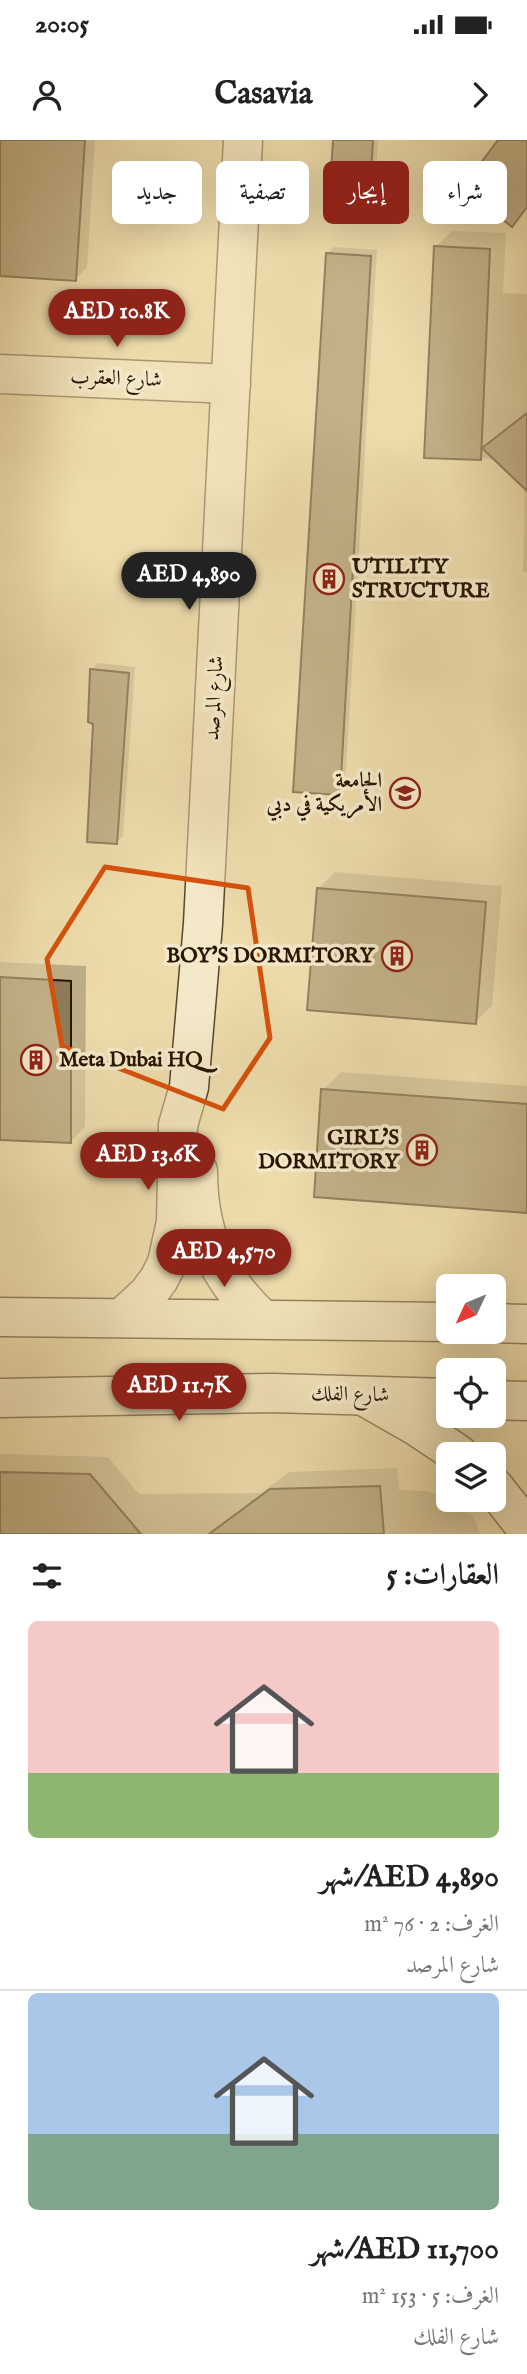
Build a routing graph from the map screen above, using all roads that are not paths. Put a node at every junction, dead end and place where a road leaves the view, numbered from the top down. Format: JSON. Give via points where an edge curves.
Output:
{"nodes":[{"id":1,"x":243,"y":140,"type":"edge"},
{"id":2,"x":0,"y":374,"type":"edge"},
{"id":3,"x":231,"y":384,"type":"junction"},
{"id":4,"x":189,"y":1087,"type":"junction"},
{"id":5,"x":0,"y":1317,"type":"edge"},
{"id":6,"x":122,"y":1318,"type":"junction"},
{"id":7,"x":262,"y":1319,"type":"junction"},
{"id":8,"x":436,"y":1322,"type":"edge"},
{"id":9,"x":506,"y":1323,"type":"edge"},
{"id":10,"x":527,"y":1324,"type":"edge"},
{"id":11,"x":359,"y":1394,"type":"junction"},
{"id":12,"x":436,"y":1397,"type":"edge"},
{"id":13,"x":0,"y":1398,"type":"edge"},
{"id":14,"x":506,"y":1400,"type":"edge"},
{"id":15,"x":527,"y":1401,"type":"edge"},
{"id":16,"x":440,"y":1442,"type":"edge"},
{"id":17,"x":506,"y":1502,"type":"edge"},
{"id":18,"x":527,"y":1529,"type":"edge"}],
"edges":[{"from":1,"to":3,"type":"street","name":"شارع المرصد"},
{"from":2,"to":3,"type":"street","name":"شارع العقرب"},
{"from":3,"to":4,"type":"street","name":"شارع المرصد","via":[[203,924]]},
{"from":4,"to":6,"type":"street","name":"شارع المرصد","via":[[178,1125],[178,1202],[167,1263],[148,1294]]},
{"from":4,"to":7,"type":"street","name":"شارع المرصد","via":[[197,1112],[200,1210],[206,1237],[229,1283]]},
{"from":5,"to":6,"type":"street"},
{"from":6,"to":7,"type":"street"},
{"from":7,"to":8,"type":"street"},
{"from":9,"to":10,"type":"street"},
{"from":11,"to":12,"type":"street","name":"شارع الفلك"},
{"from":11,"to":13,"type":"street","name":"شارع الفلك"},
{"from":11,"to":16,"type":"street"},
{"from":14,"to":15,"type":"street"},
{"from":17,"to":18,"type":"street"}]}
